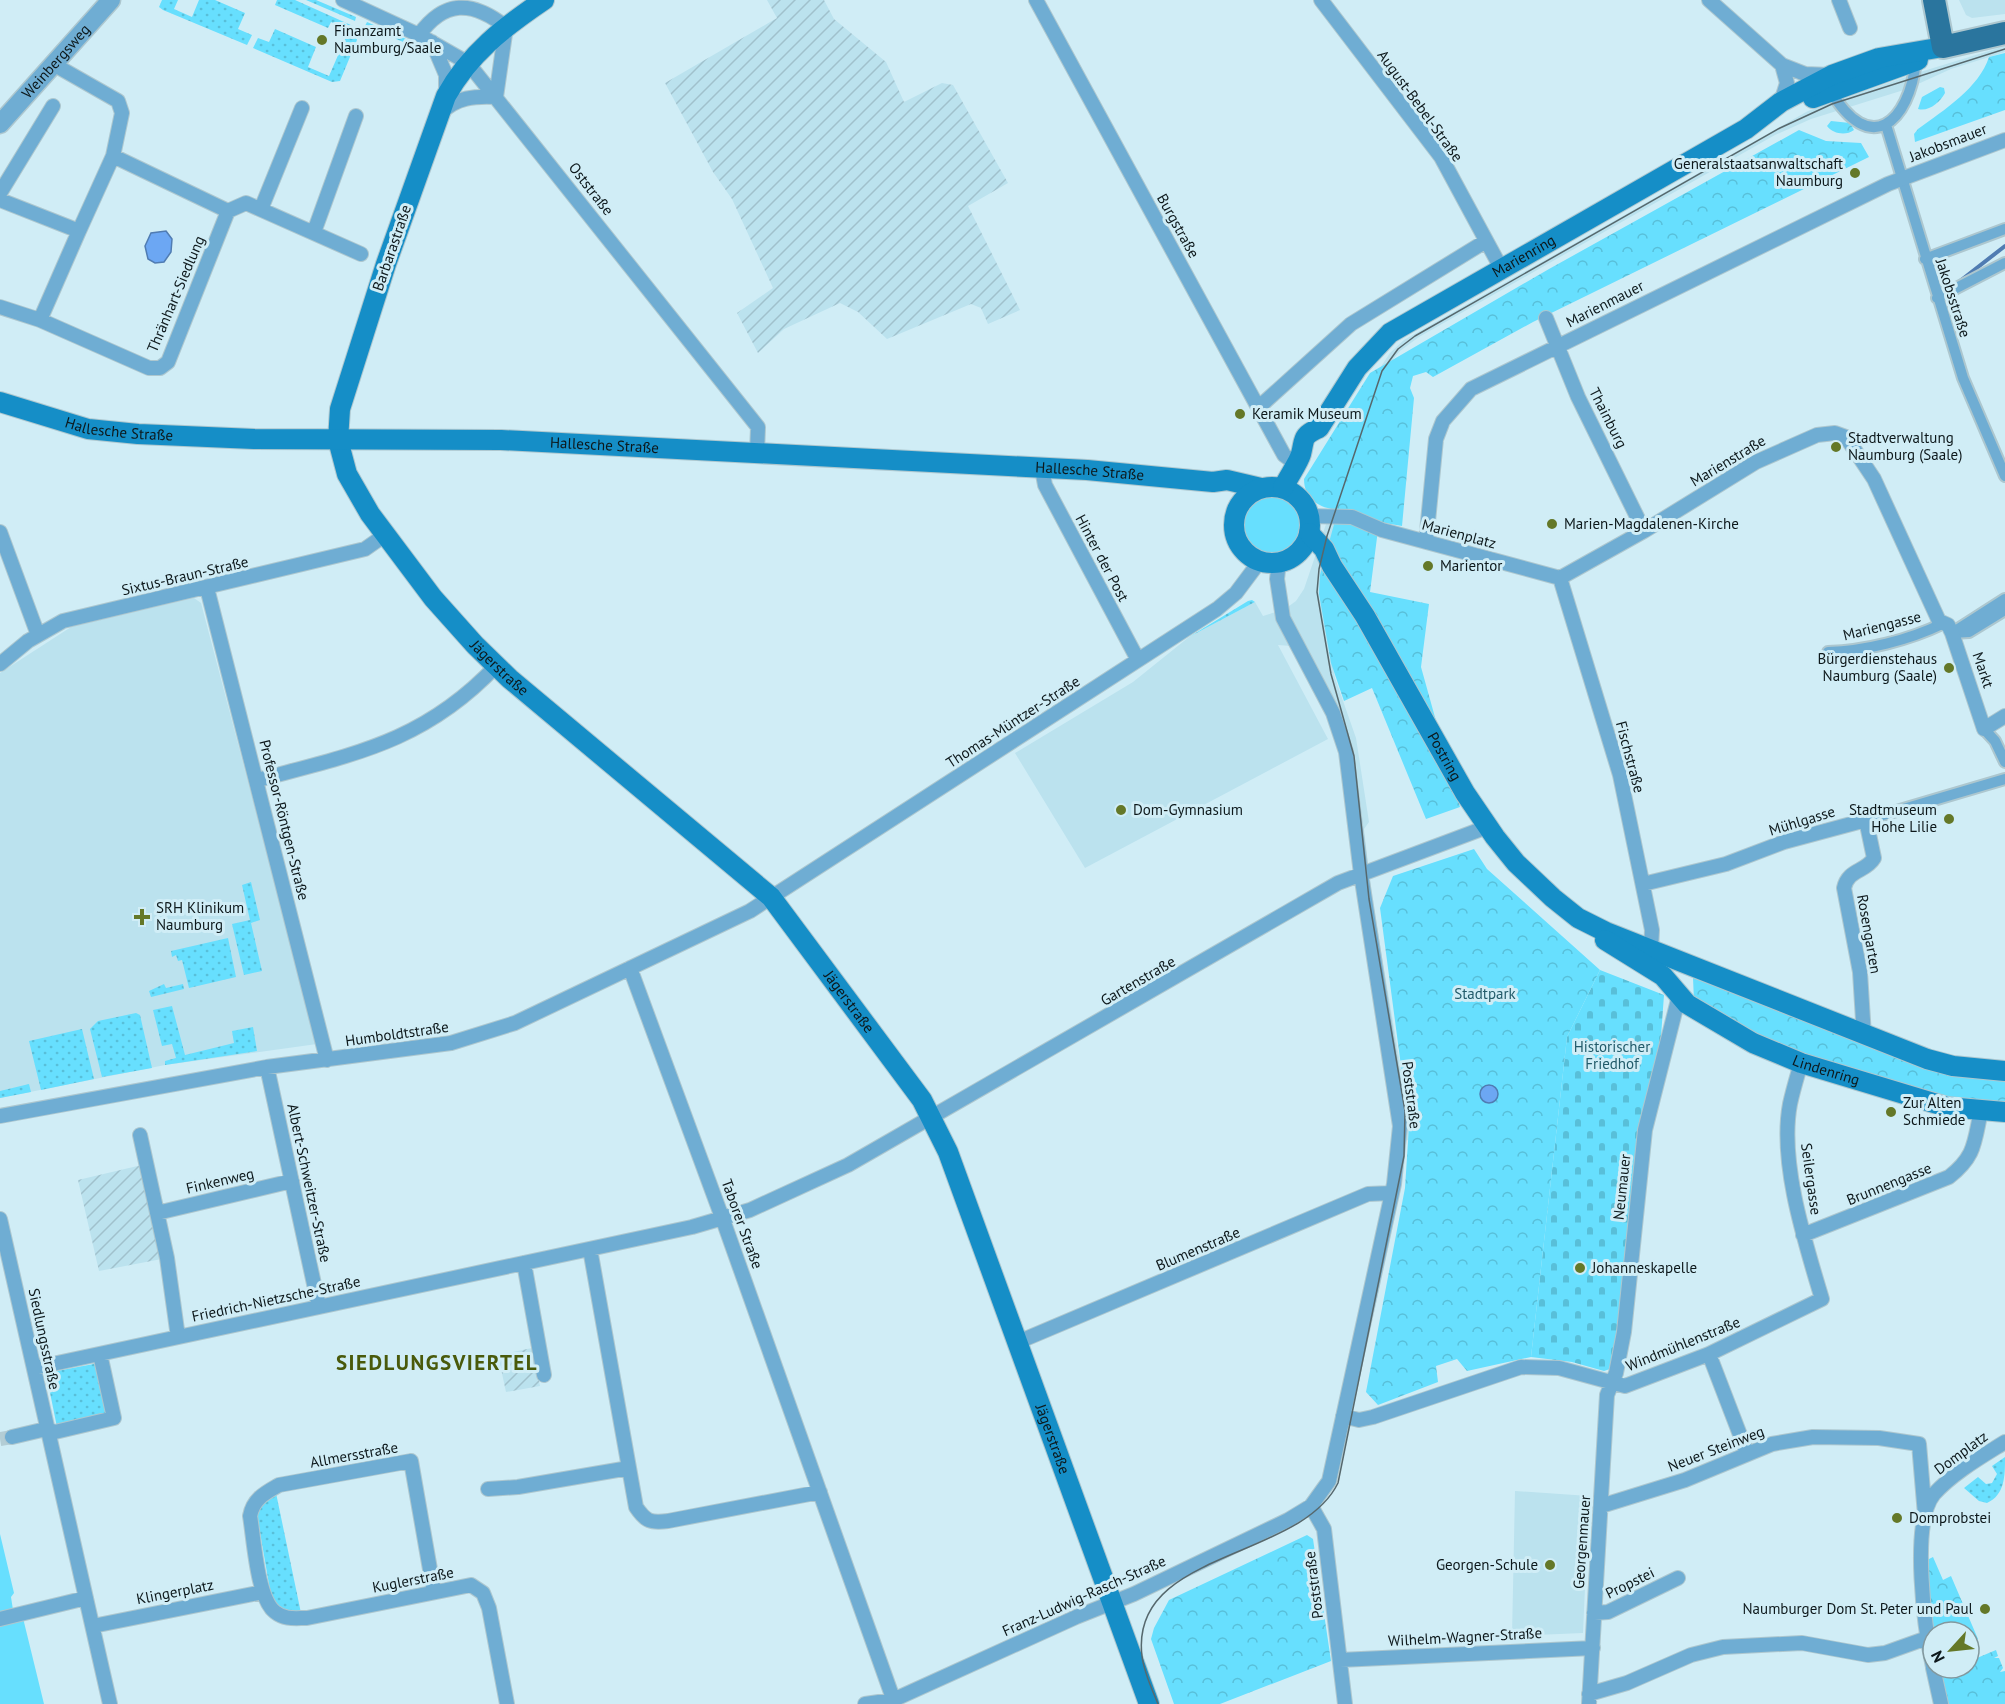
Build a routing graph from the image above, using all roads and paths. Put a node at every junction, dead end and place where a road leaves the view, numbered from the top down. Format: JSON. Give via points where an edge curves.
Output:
{"nodes":[{"id":1,"x":111,"y":0,"type":"edge"},
{"id":2,"x":343,"y":0,"type":"edge"},
{"id":3,"x":544,"y":0,"type":"edge"},
{"id":4,"x":1036,"y":0,"type":"edge"},
{"id":5,"x":1321,"y":0,"type":"edge"},
{"id":6,"x":1708,"y":0,"type":"edge"},
{"id":7,"x":1839,"y":0,"type":"edge"},
{"id":8,"x":1934,"y":0,"type":"edge"},
{"id":9,"x":506,"y":27,"type":"junction"},
{"id":10,"x":1850,"y":28,"type":"dead end"},
{"id":11,"x":2005,"y":33,"type":"edge"},
{"id":12,"x":419,"y":35,"type":"junction"},
{"id":13,"x":432,"y":42,"type":"junction"},
{"id":14,"x":1944,"y":47,"type":"junction"},
{"id":15,"x":1916,"y":61,"type":"junction"},
{"id":16,"x":468,"y":63,"type":"junction"},
{"id":17,"x":53,"y":64,"type":"junction"},
{"id":18,"x":1782,"y":65,"type":"junction"},
{"id":19,"x":1831,"y":83,"type":"junction"},
{"id":20,"x":446,"y":96,"type":"junction"},
{"id":21,"x":496,"y":97,"type":"junction"},
{"id":22,"x":1781,"y":102,"type":"junction"},
{"id":23,"x":53,"y":106,"type":"dead end"},
{"id":24,"x":302,"y":108,"type":"dead end"},
{"id":25,"x":356,"y":116,"type":"dead end"},
{"id":26,"x":439,"y":116,"type":"junction"},
{"id":27,"x":1763,"y":118,"type":"junction"},
{"id":28,"x":0,"y":124,"type":"edge"},
{"id":29,"x":1886,"y":125,"type":"junction"},
{"id":30,"x":2005,"y":140,"type":"edge"},
{"id":31,"x":113,"y":156,"type":"junction"},
{"id":32,"x":1903,"y":178,"type":"junction"},
{"id":33,"x":0,"y":193,"type":"edge"},
{"id":34,"x":0,"y":200,"type":"edge"},
{"id":35,"x":261,"y":208,"type":"junction"},
{"id":36,"x":228,"y":211,"type":"junction"},
{"id":37,"x":2005,"y":230,"type":"edge"},
{"id":38,"x":79,"y":231,"type":"junction"},
{"id":39,"x":314,"y":232,"type":"junction"},
{"id":40,"x":1486,"y":242,"type":"junction"},
{"id":41,"x":361,"y":254,"type":"dead end"},
{"id":42,"x":1925,"y":259,"type":"junction"},
{"id":43,"x":2005,"y":263,"type":"edge"},
{"id":44,"x":1501,"y":268,"type":"junction"},
{"id":45,"x":1937,"y":298,"type":"junction"},
{"id":46,"x":0,"y":307,"type":"edge"},
{"id":47,"x":1546,"y":318,"type":"dead end"},
{"id":48,"x":40,"y":320,"type":"junction"},
{"id":49,"x":1558,"y":346,"type":"junction"},
{"id":50,"x":0,"y":402,"type":"edge"},
{"id":51,"x":1258,"y":408,"type":"junction"},
{"id":52,"x":338,"y":441,"type":"junction"},
{"id":53,"x":758,"y":453,"type":"junction"},
{"id":54,"x":1298,"y":459,"type":"junction"},
{"id":55,"x":1042,"y":469,"type":"junction"},
{"id":56,"x":2005,"y":476,"type":"edge"},
{"id":57,"x":1213,"y":482,"type":"junction"},
{"id":58,"x":1261,"y":488,"type":"junction"},
{"id":59,"x":1283,"y":488,"type":"junction"},
{"id":60,"x":1236,"y":512,"type":"junction"},
{"id":61,"x":1309,"y":524,"type":"junction"},
{"id":62,"x":1644,"y":531,"type":"junction"},
{"id":63,"x":0,"y":532,"type":"edge"},
{"id":64,"x":385,"y":535,"type":"junction"},
{"id":65,"x":1426,"y":542,"type":"junction"},
{"id":66,"x":1279,"y":559,"type":"junction"},
{"id":67,"x":1332,"y":566,"type":"junction"},
{"id":68,"x":1560,"y":578,"type":"junction"},
{"id":69,"x":207,"y":588,"type":"junction"},
{"id":70,"x":2005,"y":599,"type":"edge"},
{"id":71,"x":2005,"y":610,"type":"edge"},
{"id":72,"x":1947,"y":629,"type":"junction"},
{"id":73,"x":38,"y":635,"type":"junction"},
{"id":74,"x":1828,"y":652,"type":"dead end"},
{"id":75,"x":1138,"y":660,"type":"junction"},
{"id":76,"x":0,"y":664,"type":"edge"},
{"id":77,"x":496,"y":666,"type":"junction"},
{"id":78,"x":2005,"y":716,"type":"edge"},
{"id":79,"x":1984,"y":729,"type":"junction"},
{"id":80,"x":2005,"y":762,"type":"edge"},
{"id":81,"x":2005,"y":779,"type":"edge"},
{"id":82,"x":258,"y":780,"type":"junction"},
{"id":83,"x":1866,"y":820,"type":"junction"},
{"id":84,"x":1487,"y":827,"type":"junction"},
{"id":85,"x":1361,"y":874,"type":"junction"},
{"id":86,"x":1643,"y":884,"type":"junction"},
{"id":87,"x":771,"y":897,"type":"junction"},
{"id":88,"x":1587,"y":923,"type":"joint"},
{"id":89,"x":1645,"y":955,"type":"junction"},
{"id":90,"x":1679,"y":961,"type":"junction"},
{"id":91,"x":630,"y":968,"type":"junction"},
{"id":92,"x":1673,"y":988,"type":"junction"},
{"id":93,"x":1864,"y":1036,"type":"junction"},
{"id":94,"x":327,"y":1060,"type":"junction"},
{"id":95,"x":1801,"y":1063,"type":"junction"},
{"id":96,"x":267,"y":1066,"type":"junction"},
{"id":97,"x":2005,"y":1071,"type":"edge"},
{"id":98,"x":1981,"y":1111,"type":"junction"},
{"id":99,"x":2005,"y":1112,"type":"edge"},
{"id":100,"x":0,"y":1116,"type":"edge"},
{"id":101,"x":933,"y":1117,"type":"junction"},
{"id":102,"x":140,"y":1135,"type":"dead end"},
{"id":103,"x":292,"y":1181,"type":"junction"},
{"id":104,"x":1392,"y":1193,"type":"junction"},
{"id":105,"x":157,"y":1213,"type":"junction"},
{"id":106,"x":0,"y":1219,"type":"edge"},
{"id":107,"x":723,"y":1220,"type":"junction"},
{"id":108,"x":1803,"y":1235,"type":"junction"},
{"id":109,"x":590,"y":1249,"type":"junction"},
{"id":110,"x":5,"y":1257,"type":"edge"},
{"id":111,"x":524,"y":1263,"type":"junction"},
{"id":112,"x":1822,"y":1299,"type":"joint"},
{"id":113,"x":319,"y":1307,"type":"junction"},
{"id":114,"x":178,"y":1337,"type":"junction"},
{"id":115,"x":1018,"y":1342,"type":"junction"},
{"id":116,"x":100,"y":1354,"type":"junction"},
{"id":117,"x":1709,"y":1354,"type":"junction"},
{"id":118,"x":34,"y":1368,"type":"junction"},
{"id":119,"x":544,"y":1375,"type":"dead end"},
{"id":120,"x":1611,"y":1383,"type":"junction"},
{"id":121,"x":1343,"y":1416,"type":"junction"},
{"id":122,"x":46,"y":1429,"type":"junction"},
{"id":123,"x":12,"y":1437,"type":"tunnel mouth"},
{"id":124,"x":2005,"y":1442,"type":"edge"},
{"id":125,"x":1747,"y":1453,"type":"junction"},
{"id":126,"x":629,"y":1468,"type":"junction"},
{"id":127,"x":488,"y":1489,"type":"dead end"},
{"id":128,"x":820,"y":1492,"type":"junction"},
{"id":129,"x":1311,"y":1506,"type":"junction"},
{"id":130,"x":1601,"y":1506,"type":"junction"},
{"id":131,"x":1925,"y":1515,"type":"junction"},
{"id":132,"x":1678,"y":1578,"type":"dead end"},
{"id":133,"x":263,"y":1592,"type":"junction"},
{"id":134,"x":434,"y":1592,"type":"junction"},
{"id":135,"x":86,"y":1598,"type":"junction"},
{"id":136,"x":1113,"y":1602,"type":"junction"},
{"id":137,"x":1594,"y":1613,"type":"junction"},
{"id":138,"x":0,"y":1619,"type":"edge"},
{"id":139,"x":1926,"y":1620,"type":"edge"},
{"id":140,"x":93,"y":1626,"type":"junction"},
{"id":141,"x":1921,"y":1640,"type":"edge"},
{"id":142,"x":1593,"y":1648,"type":"junction"},
{"id":143,"x":1340,"y":1660,"type":"junction"},
{"id":144,"x":1936,"y":1680,"type":"edge"},
{"id":145,"x":1589,"y":1699,"type":"edge"},
{"id":146,"x":894,"y":1702,"type":"edge"},
{"id":147,"x":110,"y":1704,"type":"edge"},
{"id":148,"x":507,"y":1704,"type":"edge"},
{"id":149,"x":865,"y":1704,"type":"edge"},
{"id":150,"x":1149,"y":1704,"type":"edge"},
{"id":151,"x":1345,"y":1704,"type":"edge"},
{"id":152,"x":1941,"y":1704,"type":"edge"}],
"edges":[{"from":1,"to":17,"type":"street","name":"Weinbergsweg"},
{"from":2,"to":12,"type":"street","name":"Oststraße"},
{"from":3,"to":9,"type":"main road","name":"Barbarastraße"},
{"from":4,"to":51,"type":"street","name":"Burgstraße"},
{"from":5,"to":40,"type":"street","name":"August-Bebel-Straße","via":[[1441,157]]},
{"from":6,"to":18,"type":"street"},
{"from":7,"to":10,"type":"street"},
{"from":8,"to":14,"type":"main road"},
{"from":9,"to":12,"type":"street","via":[[482,6],[464,1],[434,13]]},
{"from":9,"to":16,"type":"main road","name":"Barbarastraße"},
{"from":9,"to":21,"type":"street"},
{"from":11,"to":14,"type":"main road"},
{"from":12,"to":13,"type":"street","name":"Oststraße"},
{"from":13,"to":16,"type":"street","name":"Oststraße"},
{"from":13,"to":20,"type":"street","via":[[446,75]]},
{"from":14,"to":15,"type":"main road"},
{"from":14,"to":19,"type":"main road","via":[[1879,58]]},
{"from":15,"to":19,"type":"main road"},
{"from":15,"to":29,"type":"street","via":[[1904,108]]},
{"from":16,"to":20,"type":"main road","name":"Barbarastraße"},
{"from":16,"to":21,"type":"street","name":"Oststraße"},
{"from":17,"to":28,"type":"street","name":"Weinbergsweg"},
{"from":17,"to":31,"type":"street","via":[[118,101],[122,113]]},
{"from":18,"to":19,"type":"street"},
{"from":18,"to":22,"type":"street","via":[[1787,82]]},
{"from":19,"to":22,"type":"main road"},
{"from":19,"to":27,"type":"main road"},
{"from":19,"to":29,"type":"street","via":[[1845,113],[1855,121],[1872,127]]},
{"from":20,"to":26,"type":"main road","name":"Barbarastraße"},
{"from":21,"to":26,"type":"street","via":[[464,98]]},
{"from":21,"to":53,"type":"street","name":"Oststraße","via":[[758,428]]},
{"from":22,"to":27,"type":"main road"},
{"from":23,"to":33,"type":"street"},
{"from":24,"to":35,"type":"street"},
{"from":25,"to":39,"type":"street"},
{"from":26,"to":52,"type":"main road","name":"Barbarastraße","via":[[362,336],[338,416]]},
{"from":27,"to":44,"type":"main road","name":"Marienring"},
{"from":29,"to":32,"type":"street","name":"Jakobsstraße"},
{"from":30,"to":32,"type":"street","name":"Jakobsmauer"},
{"from":31,"to":36,"type":"street"},
{"from":31,"to":38,"type":"street"},
{"from":32,"to":42,"type":"street","name":"Jakobsstraße"},
{"from":32,"to":49,"type":"street","name":"Marienmauer"},
{"from":34,"to":38,"type":"street"},
{"from":35,"to":36,"type":"street","via":[[246,203]]},
{"from":35,"to":39,"type":"street"},
{"from":36,"to":48,"type":"street","name":"Thränhart-Siedlung","via":[[168,362],[160,368],[149,368]]},
{"from":37,"to":42,"type":"street"},
{"from":38,"to":48,"type":"street"},
{"from":39,"to":41,"type":"street"},
{"from":40,"to":44,"type":"street","name":"August-Bebel-Straße"},
{"from":40,"to":51,"type":"street","name":"Marienring","via":[[1350,324]]},
{"from":42,"to":45,"type":"street","name":"Jakobsstraße"},
{"from":43,"to":45,"type":"street"},
{"from":44,"to":54,"type":"main road","name":"Marienring","via":[[1379,342],[1319,428],[1309,432],[1300,445]]},
{"from":45,"to":56,"type":"street","name":"Jakobsstraße","via":[[1973,403]]},
{"from":46,"to":48,"type":"street","name":"Thränhart-Siedlung"},
{"from":47,"to":49,"type":"street","name":"Thainburg"},
{"from":49,"to":62,"type":"street","name":"Thainburg","via":[[1578,398]]},
{"from":49,"to":65,"type":"street","name":"Marienmauer","via":[[1471,389],[1443,421],[1436,439]]},
{"from":50,"to":52,"type":"main road","name":"Hallesche Straße","via":[[63,423],[113,432]]},
{"from":51,"to":54,"type":"street","name":"Burgstraße","via":[[1284,455]]},
{"from":52,"to":53,"type":"main road","name":"Hallesche Straße","via":[[501,440]]},
{"from":52,"to":64,"type":"main road","name":"Jägerstraße","via":[[347,474]]},
{"from":53,"to":55,"type":"main road","name":"Hallesche Straße"},
{"from":54,"to":59,"type":"main road","name":"Marienring"},
{"from":55,"to":57,"type":"main road","name":"Hallesche Straße"},
{"from":55,"to":75,"type":"street","name":"Hinter der Post","via":[[1045,485]]},
{"from":57,"to":58,"type":"main road","name":"Hallesche Straße","via":[[1227,480]]},
{"from":57,"to":60,"type":"main road","via":[[1230,499]]},
{"from":58,"to":59,"type":"main road"},
{"from":58,"to":60,"type":"main road","via":[[1247,496]]},
{"from":59,"to":61,"type":"main road","via":[[1298,497]]},
{"from":60,"to":66,"type":"main road","via":[[1233,526],[1248,555]]},
{"from":61,"to":65,"type":"street","name":"Marienplatz","via":[[1349,516]]},
{"from":61,"to":66,"type":"main road","via":[[1305,545]]},
{"from":61,"to":67,"type":"main road","name":"Postring"},
{"from":62,"to":68,"type":"street","name":"Marienstraße"},
{"from":62,"to":72,"type":"street","name":"Marienstraße","via":[[1778,450],[1827,432],[1846,437],[1874,479]]},
{"from":63,"to":73,"type":"street"},
{"from":64,"to":69,"type":"street","name":"Sixtus-Braun-Straße","via":[[365,549]]},
{"from":64,"to":77,"type":"main road","name":"Jägerstraße","via":[[455,624]]},
{"from":65,"to":68,"type":"street","name":"Marienplatz"},
{"from":66,"to":67,"type":"main road","via":[[1309,554]]},
{"from":66,"to":75,"type":"street","name":"Thomas-Müntzer-Straße","via":[[1228,601]]},
{"from":66,"to":85,"type":"street","name":"Poststraße","via":[[1281,613],[1342,736]]},
{"from":67,"to":84,"type":"main road","name":"Postring","via":[[1365,615]]},
{"from":68,"to":86,"type":"street","name":"Fischstraße","via":[[1620,775]]},
{"from":69,"to":73,"type":"street","name":"Sixtus-Braun-Straße","via":[[63,621]]},
{"from":69,"to":82,"type":"street","name":"Professor-Röntgen-Straße"},
{"from":70,"to":72,"type":"street"},
{"from":71,"to":72,"type":"street","name":"Markt","via":[[1969,632]]},
{"from":72,"to":74,"type":"street","name":"Mariengasse","via":[[1851,651]]},
{"from":72,"to":79,"type":"street","name":"Markt"},
{"from":73,"to":76,"type":"street","name":"Sixtus-Braun-Straße"},
{"from":75,"to":87,"type":"street","name":"Thomas-Müntzer-Straße"},
{"from":77,"to":82,"type":"street","via":[[450,708],[391,742]]},
{"from":77,"to":87,"type":"main road","name":"Jägerstraße"},
{"from":78,"to":79,"type":"street"},
{"from":79,"to":80,"type":"street"},
{"from":81,"to":83,"type":"street","name":"Mühlgasse"},
{"from":82,"to":94,"type":"street","name":"Professor-Röntgen-Straße"},
{"from":83,"to":86,"type":"street","name":"Mühlgasse","via":[[1784,842],[1726,864]]},
{"from":83,"to":93,"type":"street","name":"Rosengarten","via":[[1874,858],[1846,879],[1844,888],[1860,972]]},
{"from":84,"to":85,"type":"street","name":"Gartenstraße"},
{"from":84,"to":88,"type":"main road","name":"Postring","via":[[1527,874]]},
{"from":85,"to":101,"type":"street","name":"Gartenstraße"},
{"from":85,"to":104,"type":"street","name":"Poststraße","via":[[1399,1117]]},
{"from":86,"to":89,"type":"street","name":"Fischstraße","via":[[1652,930]]},
{"from":87,"to":91,"type":"street","name":"Humboldtstraße","via":[[742,915]]},
{"from":87,"to":101,"type":"main road","name":"Jägerstraße"},
{"from":88,"to":89,"type":"main road","name":"Lindenring","via":[[1608,942]]},
{"from":89,"to":90,"type":"main road","name":"Lindenring"},
{"from":89,"to":92,"type":"main road","name":"Lindenring"},
{"from":90,"to":92,"type":"main road","via":[[1669,968]]},
{"from":90,"to":93,"type":"main road","name":"Lindenring"},
{"from":91,"to":94,"type":"street","name":"Humboldtstraße","via":[[516,1023],[476,1037]]},
{"from":91,"to":107,"type":"street","name":"Taborer Straße"},
{"from":92,"to":95,"type":"main road","name":"Lindenring","via":[[1698,1011],[1753,1043]]},
{"from":92,"to":120,"type":"street","name":"Neumauer","via":[[1645,1130],[1624,1332]]},
{"from":93,"to":97,"type":"main road","name":"Lindenring","via":[[1953,1066]]},
{"from":94,"to":96,"type":"street","name":"Humboldtstraße"},
{"from":95,"to":98,"type":"main road","name":"Lindenring","via":[[1947,1107]]},
{"from":95,"to":108,"type":"street","name":"Seilergasse","via":[[1790,1104],[1788,1136]]},
{"from":96,"to":100,"type":"street","name":"Humboldtstraße"},
{"from":96,"to":103,"type":"street","name":"Albert-Schweitzer-Straße"},
{"from":98,"to":99,"type":"main road","name":"Lindenring"},
{"from":98,"to":108,"type":"street","name":"Brunnengasse","via":[[1971,1154],[1949,1177]]},
{"from":101,"to":107,"type":"street","name":"Friedrich-Nietzsche-Straße","via":[[838,1170]]},
{"from":101,"to":115,"type":"main road","name":"Jägerstraße"},
{"from":102,"to":105,"type":"street"},
{"from":103,"to":105,"type":"street","name":"Finkenweg"},
{"from":103,"to":113,"type":"street","name":"Albert-Schweitzer-Straße"},
{"from":104,"to":115,"type":"street","name":"Blumenstraße","via":[[1368,1194]]},
{"from":104,"to":121,"type":"street","name":"Poststraße"},
{"from":105,"to":114,"type":"street"},
{"from":106,"to":110,"type":"street","name":"Siedlungsstraße"},
{"from":107,"to":109,"type":"street","name":"Friedrich-Nietzsche-Straße"},
{"from":107,"to":128,"type":"street","name":"Taborer Straße"},
{"from":108,"to":112,"type":"street","name":"Seilergasse"},
{"from":109,"to":111,"type":"street","name":"Friedrich-Nietzsche-Straße"},
{"from":109,"to":126,"type":"street"},
{"from":110,"to":118,"type":"street","name":"Siedlungsstraße"},
{"from":111,"to":113,"type":"street","name":"Friedrich-Nietzsche-Straße"},
{"from":111,"to":119,"type":"street"},
{"from":112,"to":117,"type":"street","name":"Windmühlenstraße"},
{"from":113,"to":114,"type":"street","name":"Friedrich-Nietzsche-Straße"},
{"from":114,"to":116,"type":"street","name":"Friedrich-Nietzsche-Straße"},
{"from":115,"to":136,"type":"main road","name":"Jägerstraße"},
{"from":116,"to":118,"type":"street","name":"Friedrich-Nietzsche-Straße"},
{"from":116,"to":122,"type":"street","via":[[114,1418],[55,1432]]},
{"from":117,"to":120,"type":"street","name":"Windmühlenstraße","via":[[1625,1386]]},
{"from":117,"to":125,"type":"street"},
{"from":118,"to":122,"type":"street","name":"Siedlungsstraße"},
{"from":120,"to":121,"type":"street","name":"Windmühlenstraße","via":[[1560,1368],[1521,1368],[1373,1417],[1359,1420]]},
{"from":120,"to":130,"type":"street","name":"Georgenmauer","via":[[1607,1395]]},
{"from":121,"to":129,"type":"street","name":"Poststraße","via":[[1329,1481]]},
{"from":122,"to":123,"type":"street"},
{"from":122,"to":135,"type":"street","name":"Siedlungsstraße"},
{"from":124,"to":131,"type":"street","name":"Domplatz","via":[[1933,1495]]},
{"from":125,"to":130,"type":"street","name":"Neuer Steinweg","via":[[1685,1480]]},
{"from":125,"to":131,"type":"street","name":"Neuer Steinweg","via":[[1813,1437],[1879,1438],[1919,1444]]},
{"from":126,"to":127,"type":"street"},
{"from":126,"to":128,"type":"street","via":[[636,1507],[651,1523]]},
{"from":128,"to":146,"type":"street","name":"Taborer Straße"},
{"from":129,"to":136,"type":"street","name":"Franz-Ludwig-Rasch-Straße"},
{"from":129,"to":143,"type":"street","name":"Poststraße","via":[[1324,1530]]},
{"from":130,"to":137,"type":"street","name":"Georgenmauer"},
{"from":131,"to":139,"type":"street","name":"Domplatz","via":[[1921,1547]]},
{"from":132,"to":137,"type":"street","name":"Propstei","via":[[1608,1612]]},
{"from":133,"to":134,"type":"street","name":"Kuglerstraße","via":[[275,1612],[287,1618],[307,1618]]},
{"from":133,"to":134,"type":"street","name":"Allmersstraße","via":[[250,1516],[252,1505],[262,1495],[279,1485],[411,1461]]},
{"from":133,"to":140,"type":"street","name":"Klingerplatz"},
{"from":134,"to":148,"type":"street","name":"Kuglerstraße","via":[[471,1585],[483,1593]]},
{"from":135,"to":138,"type":"street"},
{"from":135,"to":140,"type":"street","name":"Siedlungsstraße"},
{"from":136,"to":146,"type":"street","name":"Franz-Ludwig-Rasch-Straße"},
{"from":136,"to":150,"type":"main road","name":"Jägerstraße"},
{"from":137,"to":142,"type":"street","name":"Georgenmauer"},
{"from":140,"to":147,"type":"street","name":"Siedlungsstraße"},
{"from":141,"to":145,"type":"street","via":[[1868,1655],[1802,1643],[1723,1647],[1691,1655]]},
{"from":142,"to":143,"type":"street","name":"Wilhelm-Wagner-Straße"},
{"from":142,"to":145,"type":"street","name":"Georgenmauer"},
{"from":143,"to":151,"type":"street","name":"Poststraße"},
{"from":144,"to":152,"type":"street","name":"Domplatz"},
{"from":146,"to":149,"type":"street","name":"Franz-Ludwig-Rasch-Straße"}]}
